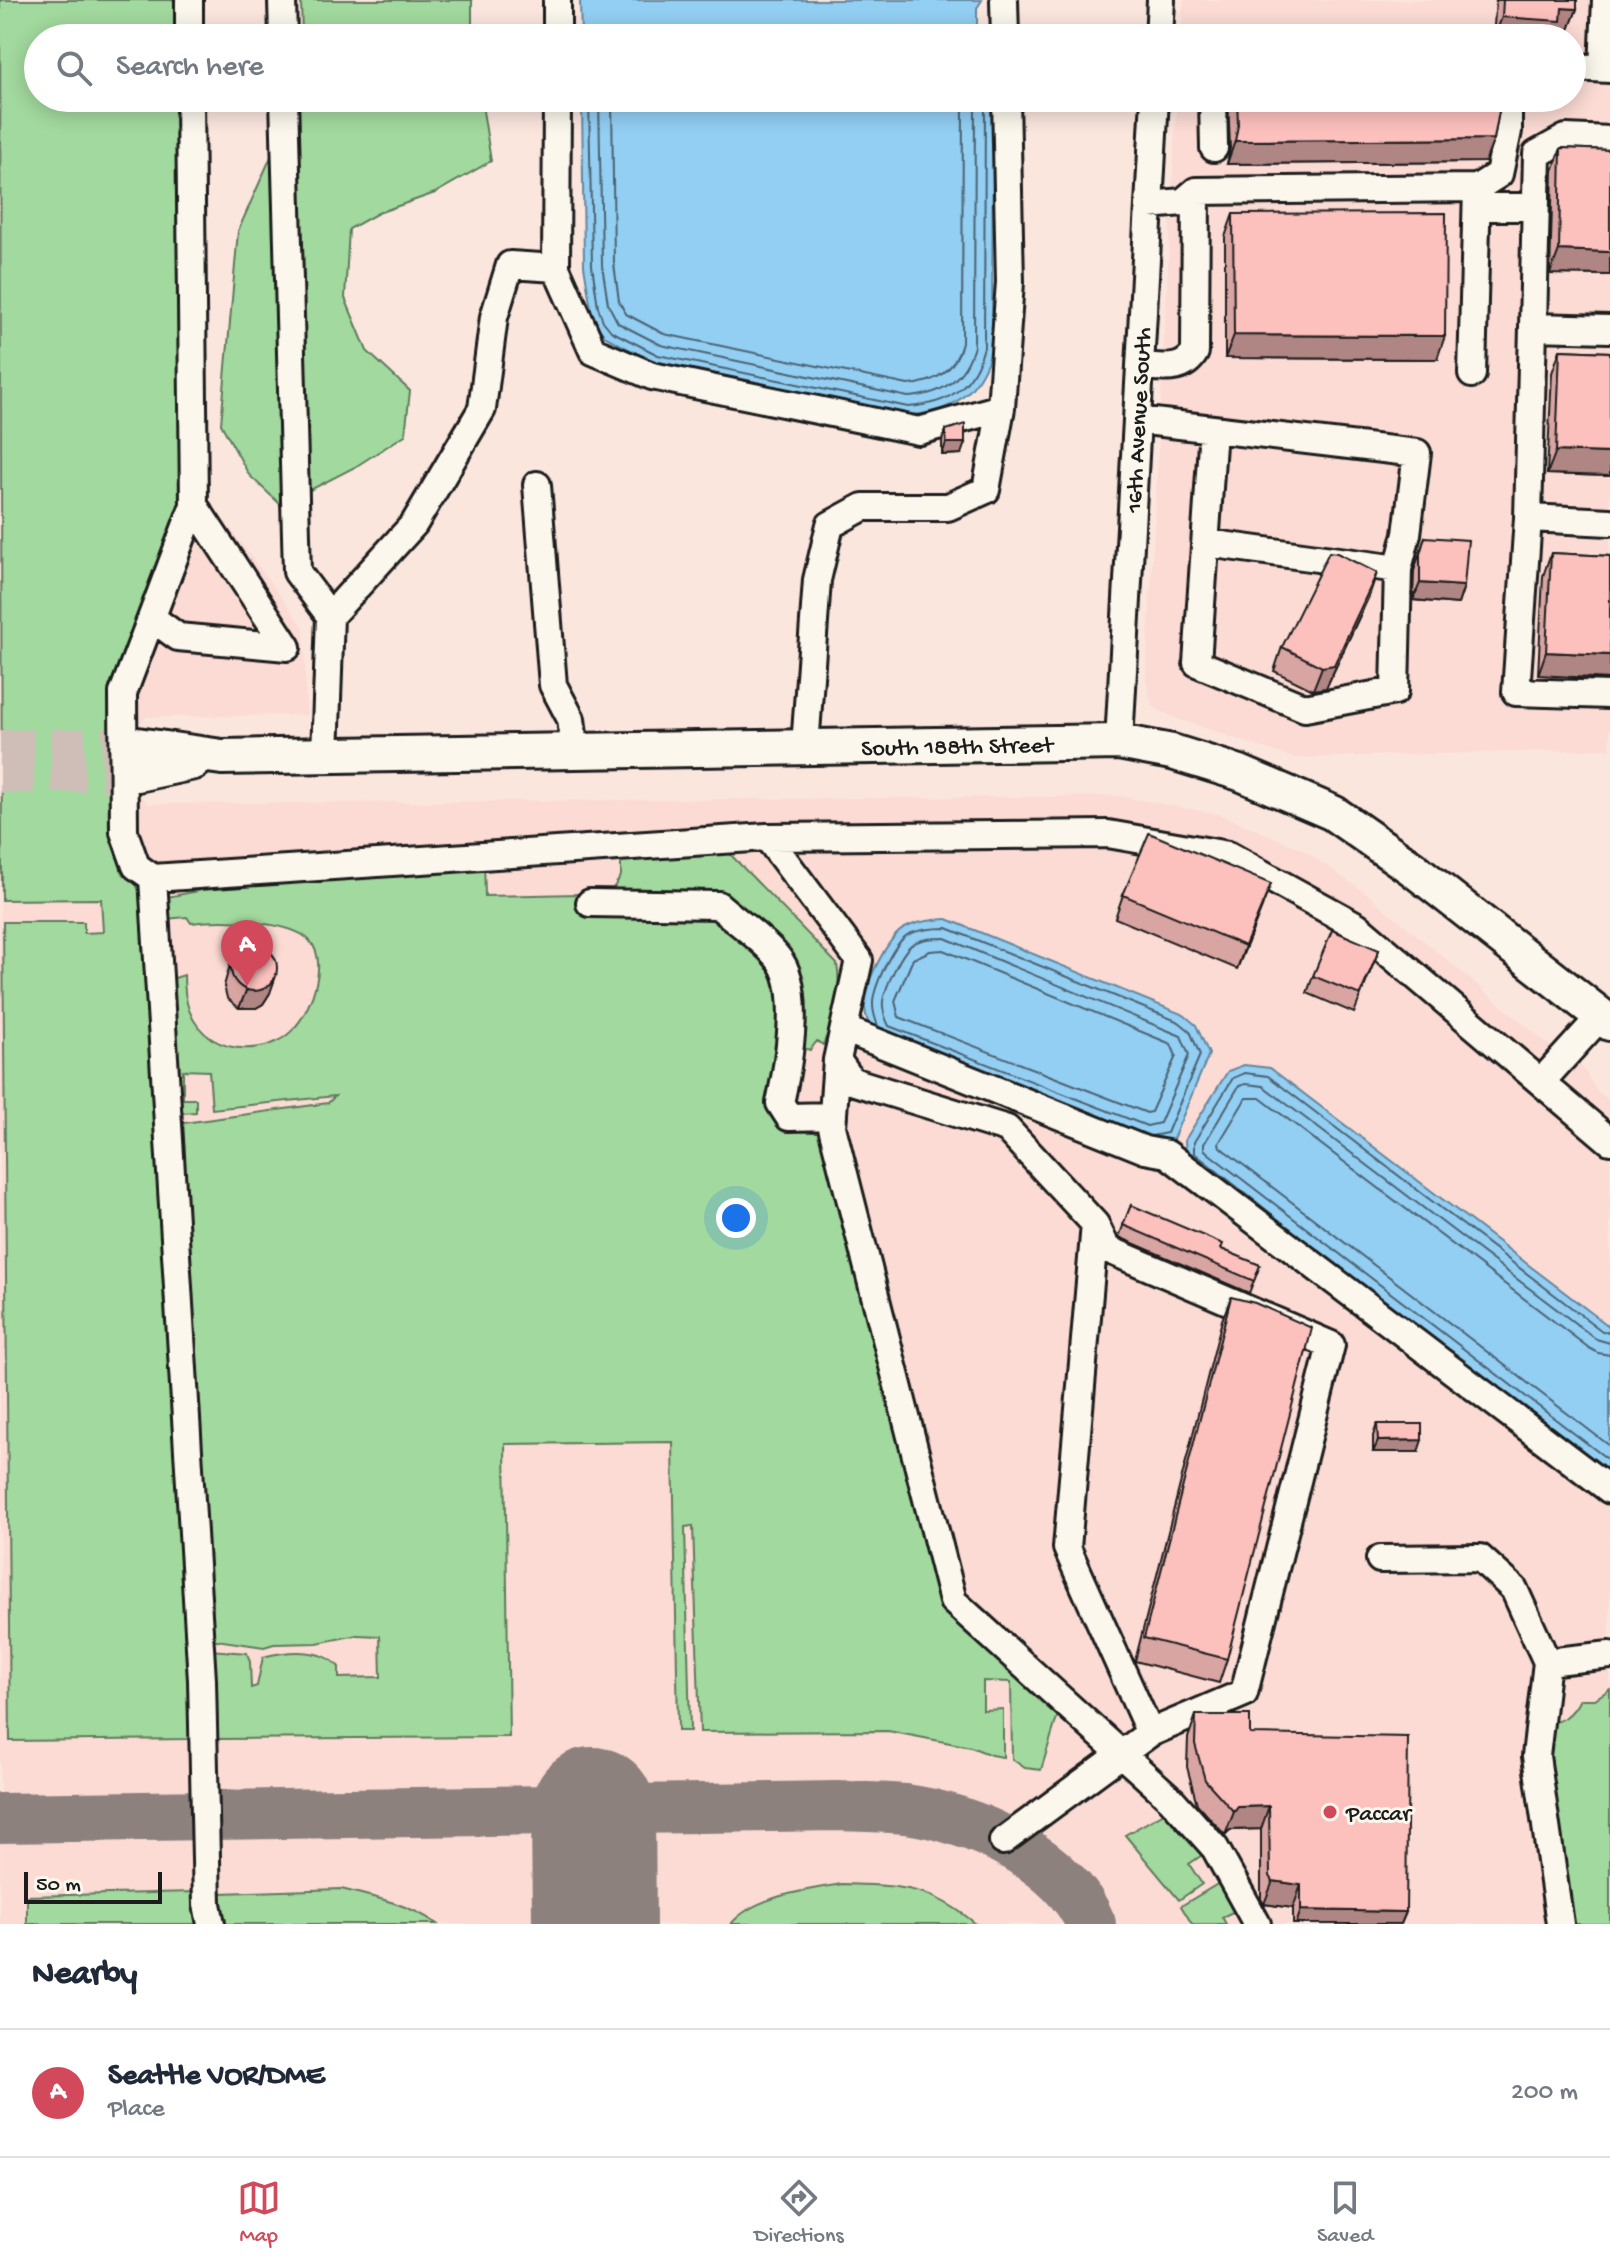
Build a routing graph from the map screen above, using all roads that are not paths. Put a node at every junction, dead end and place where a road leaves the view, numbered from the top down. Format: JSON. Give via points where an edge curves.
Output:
{"nodes":[{"id":1,"x":189,"y":0,"type":"edge"},
{"id":2,"x":282,"y":0,"type":"edge"},
{"id":3,"x":557,"y":0,"type":"edge"},
{"id":4,"x":1004,"y":0,"type":"edge"},
{"id":5,"x":1161,"y":0,"type":"edge"},
{"id":6,"x":1606,"y":0,"type":"edge"},
{"id":7,"x":189,"y":24,"type":"edge"},
{"id":8,"x":283,"y":24,"type":"edge"},
{"id":9,"x":557,"y":24,"type":"edge"},
{"id":10,"x":1005,"y":24,"type":"edge"},
{"id":11,"x":1160,"y":24,"type":"edge"},
{"id":12,"x":1586,"y":68,"type":"edge"},
{"id":13,"x":1607,"y":69,"type":"edge"},
{"id":14,"x":190,"y":112,"type":"edge"},
{"id":15,"x":284,"y":112,"type":"edge"},
{"id":16,"x":557,"y":112,"type":"edge"},
{"id":17,"x":1006,"y":112,"type":"edge"},
{"id":18,"x":1154,"y":112,"type":"edge"},
{"id":19,"x":1213,"y":112,"type":"edge"},
{"id":20,"x":1508,"y":112,"type":"edge"},
{"id":21,"x":1610,"y":140,"type":"edge"},
{"id":22,"x":1214,"y":148,"type":"dead end"},
{"id":23,"x":1196,"y":191,"type":"junction"},
{"id":24,"x":1477,"y":198,"type":"junction"},
{"id":25,"x":1149,"y":205,"type":"junction"},
{"id":26,"x":1535,"y":207,"type":"junction"},
{"id":27,"x":556,"y":268,"type":"junction"},
{"id":28,"x":1533,"y":327,"type":"junction"},
{"id":29,"x":1610,"y":329,"type":"edge"},
{"id":30,"x":1140,"y":366,"type":"junction"},
{"id":31,"x":1472,"y":374,"type":"dead end"},
{"id":32,"x":1001,"y":408,"type":"junction"},
{"id":33,"x":1137,"y":420,"type":"junction"},
{"id":34,"x":1213,"y":429,"type":"junction"},
{"id":35,"x":537,"y":485,"type":"dead end"},
{"id":36,"x":194,"y":505,"type":"junction"},
{"id":37,"x":1528,"y":518,"type":"junction"},
{"id":38,"x":1610,"y":522,"type":"edge"},
{"id":39,"x":1207,"y":543,"type":"junction"},
{"id":40,"x":1398,"y":569,"type":"junction"},
{"id":41,"x":330,"y":616,"type":"junction"},
{"id":42,"x":152,"y":618,"type":"junction"},
{"id":43,"x":1610,"y":695,"type":"edge"},
{"id":44,"x":1119,"y":742,"type":"junction"},
{"id":45,"x":805,"y":747,"type":"junction"},
{"id":46,"x":575,"y":751,"type":"junction"},
{"id":47,"x":325,"y":755,"type":"junction"},
{"id":48,"x":137,"y":760,"type":"tunnel mouth"},
{"id":49,"x":767,"y":837,"type":"junction"},
{"id":50,"x":153,"y":878,"type":"junction"},
{"id":51,"x":590,"y":903,"type":"dead end"},
{"id":52,"x":1606,"y":1019,"type":"edge"},
{"id":53,"x":844,"y":1029,"type":"junction"},
{"id":54,"x":837,"y":1060,"type":"junction"},
{"id":55,"x":1541,"y":1082,"type":"junction"},
{"id":56,"x":833,"y":1116,"type":"junction"},
{"id":57,"x":1610,"y":1141,"type":"edge"},
{"id":58,"x":1095,"y":1224,"type":"junction"},
{"id":59,"x":1610,"y":1490,"type":"edge"},
{"id":60,"x":1380,"y":1559,"type":"dead end"},
{"id":61,"x":1610,"y":1655,"type":"edge"},
{"id":62,"x":1547,"y":1662,"type":"junction"},
{"id":63,"x":1150,"y":1733,"type":"junction"},
{"id":64,"x":1122,"y":1755,"type":"junction"},
{"id":65,"x":1003,"y":1841,"type":"dead end"},
{"id":66,"x":211,"y":1924,"type":"edge"},
{"id":67,"x":1257,"y":1924,"type":"edge"},
{"id":68,"x":1560,"y":1924,"type":"edge"}],
"edges":[{"from":1,"to":7,"type":"street"},
{"from":2,"to":8,"type":"street"},
{"from":3,"to":9,"type":"street"},
{"from":4,"to":10,"type":"street"},
{"from":5,"to":11,"type":"street"},
{"from":6,"to":13,"type":"street"},
{"from":12,"to":13,"type":"street"},
{"from":14,"to":36,"type":"street"},
{"from":15,"to":41,"type":"street","via":[[297,572]]},
{"from":16,"to":27,"type":"street"},
{"from":17,"to":32,"type":"street","via":[[1010,282]]},
{"from":18,"to":25,"type":"street","name":"16th Avenue South"},
{"from":19,"to":22,"type":"street"},
{"from":20,"to":24,"type":"street","via":[[1499,174]]},
{"from":21,"to":26,"type":"street","via":[[1566,138],[1537,154]]},
{"from":23,"to":24,"type":"street"},
{"from":23,"to":25,"type":"street","via":[[1183,202]]},
{"from":23,"to":30,"type":"street","via":[[1195,352],[1179,368]]},
{"from":24,"to":26,"type":"street"},
{"from":24,"to":31,"type":"street"},
{"from":25,"to":30,"type":"street","name":"16th Avenue South"},
{"from":26,"to":28,"type":"street"},
{"from":27,"to":32,"type":"street","via":[[593,351],[652,376],[919,431]]},
{"from":27,"to":41,"type":"street","via":[[510,265],[494,317],[482,409],[414,524]]},
{"from":28,"to":29,"type":"street"},
{"from":28,"to":37,"type":"street"},
{"from":30,"to":33,"type":"street","name":"16th Avenue South"},
{"from":32,"to":45,"type":"street","via":[[986,490],[948,507],[863,507],[830,525],[817,580]]},
{"from":33,"to":34,"type":"street"},
{"from":33,"to":44,"type":"street","name":"16th Avenue South"},
{"from":34,"to":39,"type":"street"},
{"from":34,"to":40,"type":"street","via":[[1417,453]]},
{"from":35,"to":46,"type":"street","via":[[553,685],[571,719]]},
{"from":36,"to":42,"type":"street"},
{"from":36,"to":42,"type":"street","via":[[287,647],[178,637]]},
{"from":37,"to":38,"type":"street"},
{"from":37,"to":43,"type":"street","via":[[1516,692]]},
{"from":39,"to":40,"type":"street"},
{"from":39,"to":40,"type":"street","via":[[1197,663],[1305,708],[1395,691]]},
{"from":41,"to":47,"type":"street"},
{"from":42,"to":50,"type":"street","via":[[123,693],[124,832],[136,866]]},
{"from":44,"to":45,"type":"main road","name":"South 188th Street"},
{"from":44,"to":52,"type":"main road","name":"South 188th Street","via":[[1240,773],[1333,813]]},
{"from":45,"to":46,"type":"main road","name":"South 188th Street"},
{"from":46,"to":47,"type":"main road","name":"South 188th Street"},
{"from":47,"to":48,"type":"main road","name":"South 188th Street"},
{"from":49,"to":50,"type":"street"},
{"from":49,"to":53,"type":"street","via":[[859,960]]},
{"from":49,"to":55,"type":"street","via":[[1108,834],[1228,855],[1357,926]]},
{"from":50,"to":66,"type":"street","via":[[202,1680]]},
{"from":51,"to":56,"type":"street","via":[[718,905],[780,959],[790,985],[791,1052],[780,1103],[789,1117]]},
{"from":52,"to":55,"type":"street"},
{"from":53,"to":54,"type":"street"},
{"from":53,"to":59,"type":"street","via":[[1145,1150],[1167,1154]]},
{"from":54,"to":56,"type":"street"},
{"from":54,"to":58,"type":"street","via":[[852,1081],[1007,1129]]},
{"from":55,"to":57,"type":"street"},
{"from":56,"to":64,"type":"street","via":[[953,1601]]},
{"from":58,"to":63,"type":"street","via":[[1067,1548]]},
{"from":58,"to":63,"type":"street","via":[[1107,1249],[1331,1345],[1244,1693]]},
{"from":60,"to":62,"type":"street","via":[[1480,1558],[1514,1589]]},
{"from":61,"to":62,"type":"street"},
{"from":62,"to":68,"type":"street","via":[[1536,1756]]},
{"from":63,"to":64,"type":"street"},
{"from":64,"to":65,"type":"street"},
{"from":64,"to":67,"type":"street","via":[[1215,1848]]}]}
